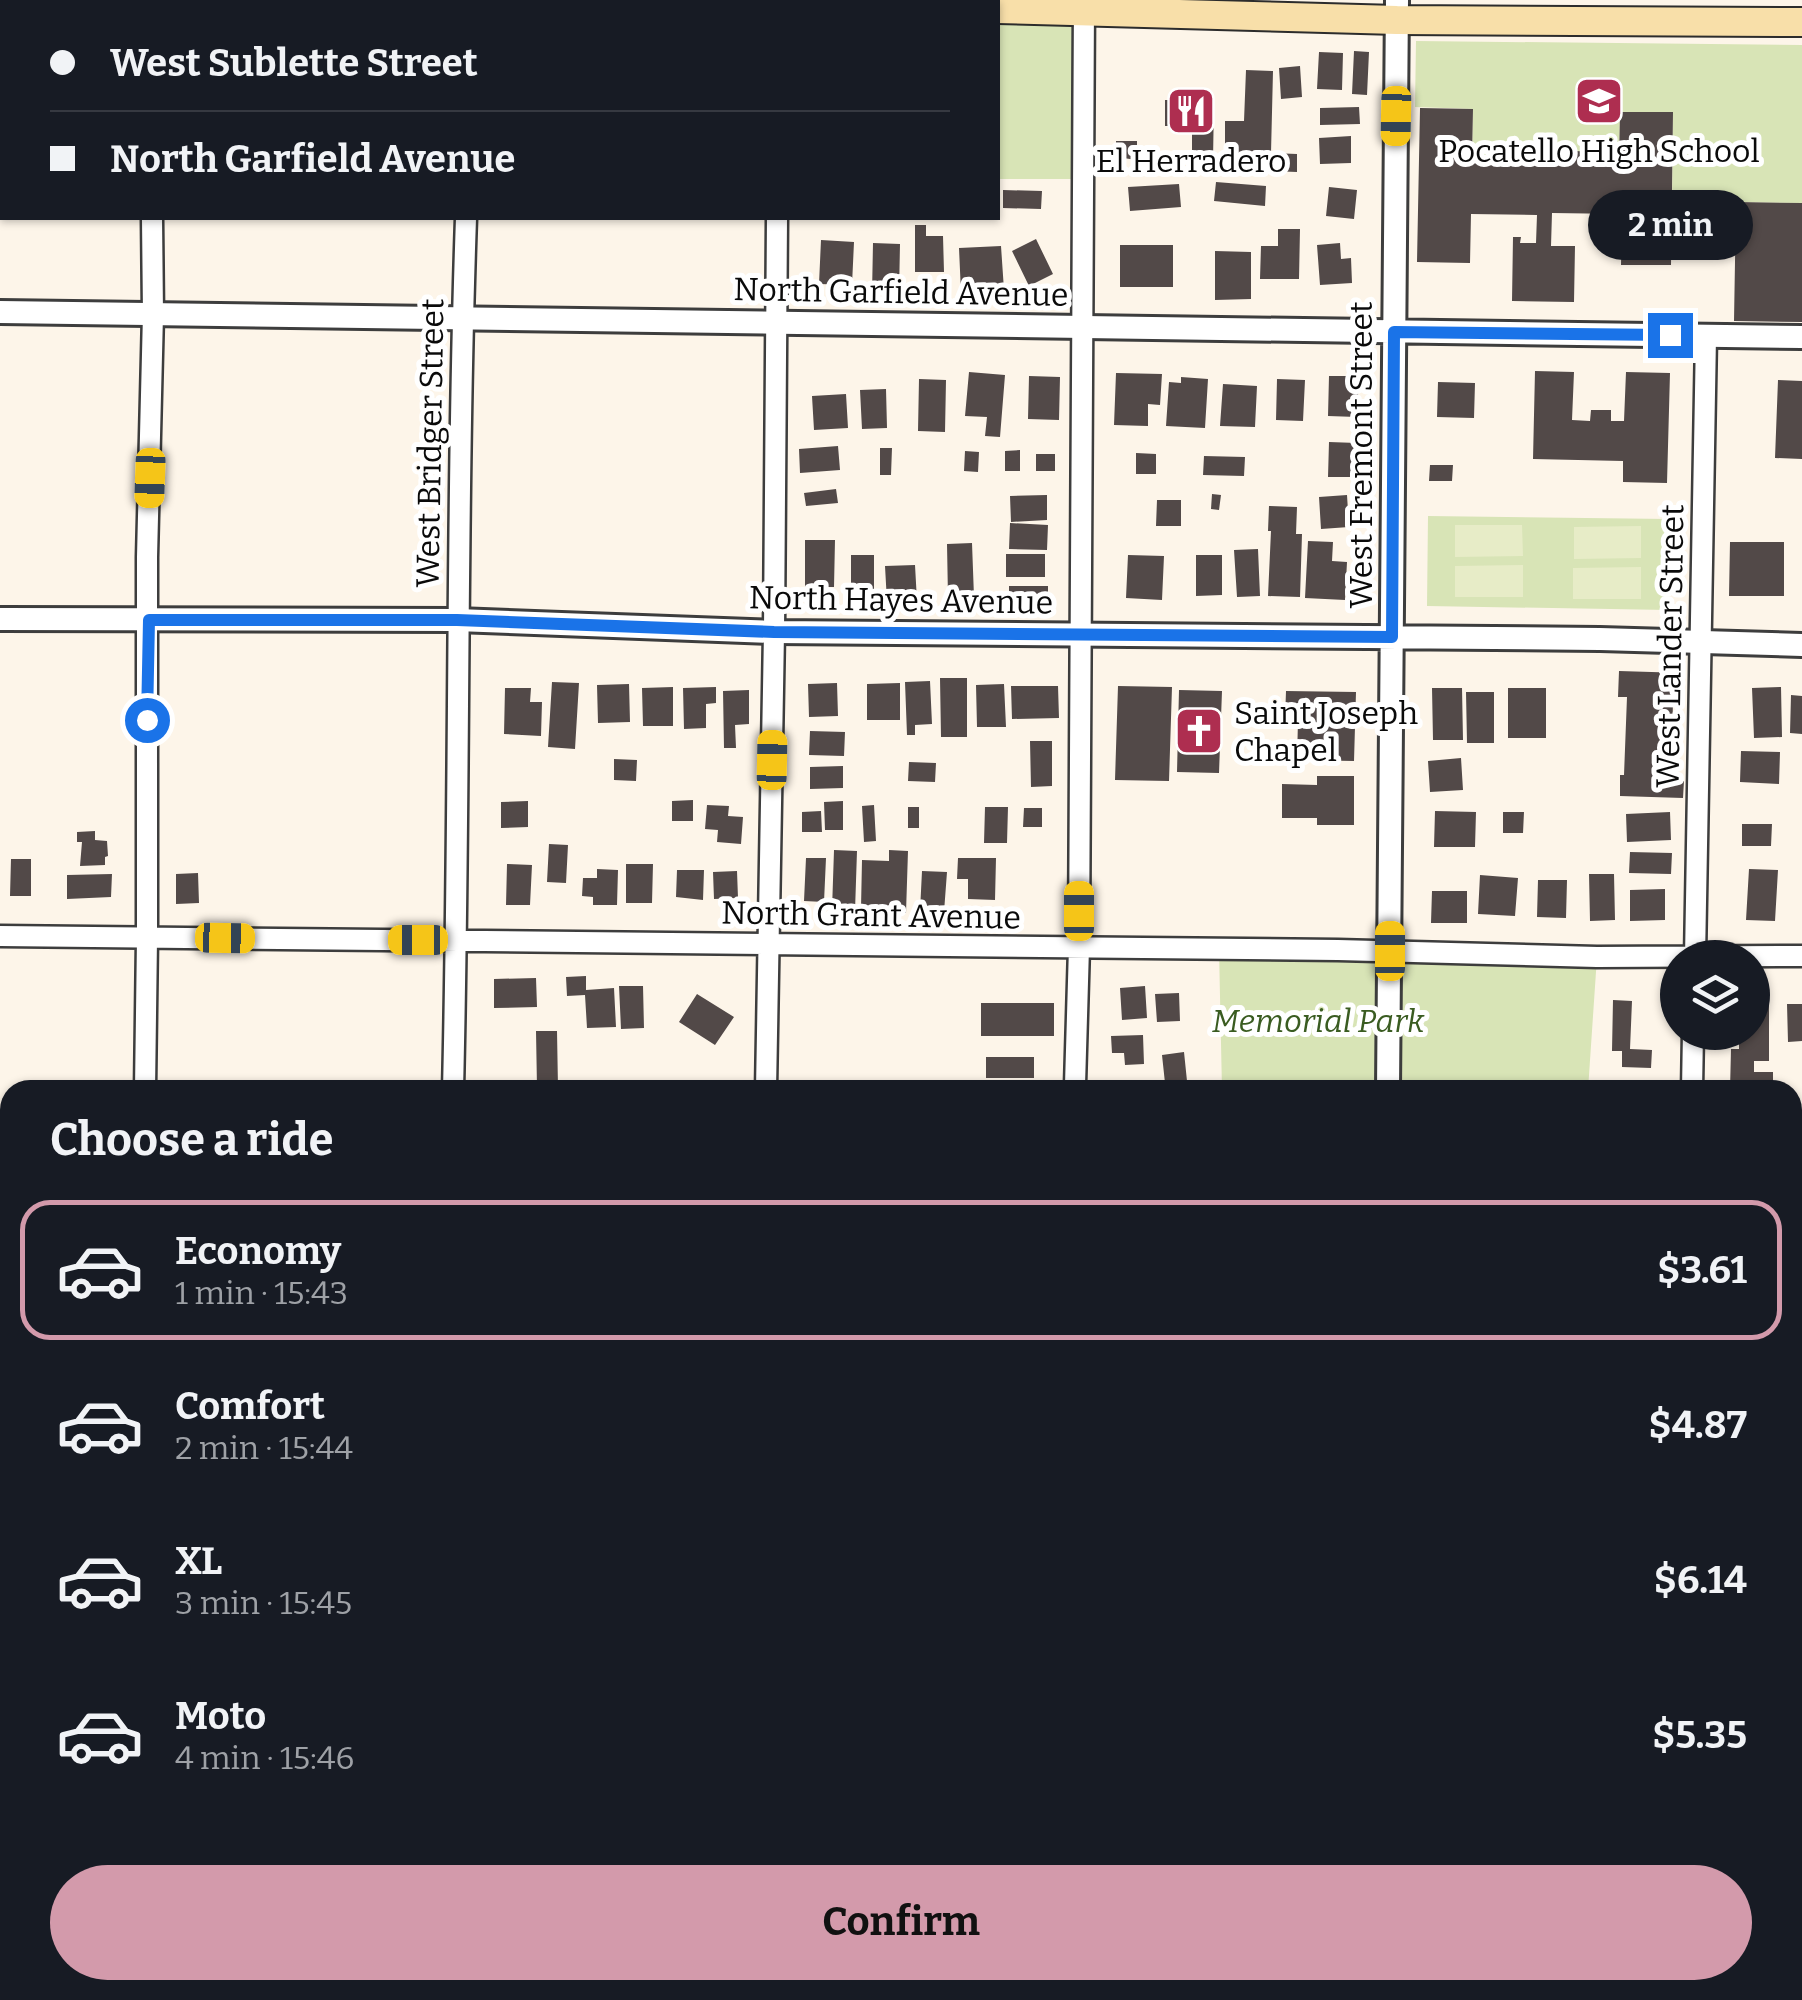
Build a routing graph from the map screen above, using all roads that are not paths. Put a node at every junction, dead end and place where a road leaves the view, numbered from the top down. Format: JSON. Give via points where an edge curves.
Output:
{"nodes":[{"id":1,"x":1084,"y":5,"type":"edge"},
{"id":2,"x":1000,"y":9,"type":"edge"},
{"id":3,"x":1397,"y":10,"type":"edge"},
{"id":4,"x":1704,"y":10,"type":"edge"},
{"id":5,"x":1802,"y":22,"type":"edge"},
{"id":6,"x":152,"y":220,"type":"edge"},
{"id":7,"x":466,"y":220,"type":"edge"},
{"id":8,"x":777,"y":220,"type":"edge"},
{"id":9,"x":0,"y":312,"type":"edge"},
{"id":10,"x":153,"y":314,"type":"junction"},
{"id":11,"x":462,"y":318,"type":"junction"},
{"id":12,"x":776,"y":323,"type":"junction"},
{"id":13,"x":1082,"y":327,"type":"junction"},
{"id":14,"x":1394,"y":332,"type":"junction"},
{"id":15,"x":1706,"y":336,"type":"junction"},
{"id":16,"x":1802,"y":337,"type":"edge"},
{"id":17,"x":0,"y":618,"type":"edge"},
{"id":18,"x":149,"y":620,"type":"junction"},
{"id":19,"x":457,"y":620,"type":"junction"},
{"id":20,"x":774,"y":632,"type":"junction"},
{"id":21,"x":1080,"y":636,"type":"junction"},
{"id":22,"x":1392,"y":637,"type":"junction"},
{"id":23,"x":1700,"y":644,"type":"junction"},
{"id":24,"x":1802,"y":645,"type":"edge"},
{"id":25,"x":0,"y":936,"type":"edge"},
{"id":26,"x":148,"y":938,"type":"junction"},
{"id":27,"x":1695,"y":940,"type":"edge"},
{"id":28,"x":457,"y":941,"type":"junction"},
{"id":29,"x":768,"y":944,"type":"junction"},
{"id":30,"x":1079,"y":948,"type":"junction"},
{"id":31,"x":1390,"y":951,"type":"junction"},
{"id":32,"x":1660,"y":956,"type":"edge"},
{"id":33,"x":1770,"y":956,"type":"edge"},
{"id":34,"x":1802,"y":956,"type":"edge"},
{"id":35,"x":1693,"y":1050,"type":"edge"},
{"id":36,"x":145,"y":1080,"type":"edge"},
{"id":37,"x":453,"y":1080,"type":"edge"},
{"id":38,"x":766,"y":1080,"type":"edge"},
{"id":39,"x":1075,"y":1080,"type":"edge"},
{"id":40,"x":1388,"y":1080,"type":"edge"},
{"id":41,"x":1692,"y":1080,"type":"edge"}],
"edges":[{"from":1,"to":2,"type":"main road"},
{"from":1,"to":3,"type":"main road"},
{"from":1,"to":13,"type":"street"},
{"from":3,"to":4,"type":"main road"},
{"from":3,"to":14,"type":"street","name":"West Fremont Street"},
{"from":4,"to":5,"type":"main road"},
{"from":6,"to":10,"type":"street"},
{"from":7,"to":11,"type":"street","name":"West Bridger Street"},
{"from":8,"to":12,"type":"street"},
{"from":9,"to":10,"type":"street","name":"North Garfield Avenue"},
{"from":10,"to":11,"type":"street","name":"North Garfield Avenue"},
{"from":10,"to":18,"type":"street"},
{"from":11,"to":12,"type":"street","name":"North Garfield Avenue"},
{"from":11,"to":19,"type":"street","name":"West Bridger Street"},
{"from":12,"to":13,"type":"street","name":"North Garfield Avenue"},
{"from":12,"to":20,"type":"street"},
{"from":13,"to":14,"type":"street","name":"North Garfield Avenue"},
{"from":13,"to":21,"type":"street"},
{"from":14,"to":15,"type":"street","name":"North Garfield Avenue"},
{"from":14,"to":22,"type":"street","name":"West Fremont Street"},
{"from":15,"to":16,"type":"street","name":"North Garfield Avenue"},
{"from":15,"to":23,"type":"street","name":"West Lander Street"},
{"from":17,"to":18,"type":"street","name":"North Hayes Avenue"},
{"from":18,"to":19,"type":"street","name":"North Hayes Avenue"},
{"from":18,"to":26,"type":"street"},
{"from":19,"to":20,"type":"street","name":"North Hayes Avenue"},
{"from":19,"to":28,"type":"street","name":"West Bridger Street"},
{"from":20,"to":21,"type":"street","name":"North Hayes Avenue"},
{"from":20,"to":29,"type":"street"},
{"from":21,"to":22,"type":"street","name":"North Hayes Avenue"},
{"from":21,"to":30,"type":"street"},
{"from":22,"to":23,"type":"street","name":"North Hayes Avenue"},
{"from":22,"to":31,"type":"street","name":"West Fremont Street"},
{"from":23,"to":24,"type":"street","name":"North Hayes Avenue"},
{"from":23,"to":27,"type":"street","name":"West Lander Street"},
{"from":25,"to":26,"type":"street","name":"North Grant Avenue"},
{"from":26,"to":28,"type":"street","name":"North Grant Avenue"},
{"from":26,"to":36,"type":"street"},
{"from":28,"to":29,"type":"street","name":"North Grant Avenue"},
{"from":28,"to":37,"type":"street","name":"West Bridger Street"},
{"from":29,"to":30,"type":"street","name":"North Grant Avenue"},
{"from":29,"to":38,"type":"street"},
{"from":30,"to":31,"type":"street","name":"North Grant Avenue"},
{"from":30,"to":39,"type":"street"},
{"from":31,"to":32,"type":"street","name":"North Grant Avenue"},
{"from":31,"to":40,"type":"street","name":"West Fremont Street"},
{"from":33,"to":34,"type":"street","name":"North Grant Avenue"},
{"from":35,"to":41,"type":"street"}]}
